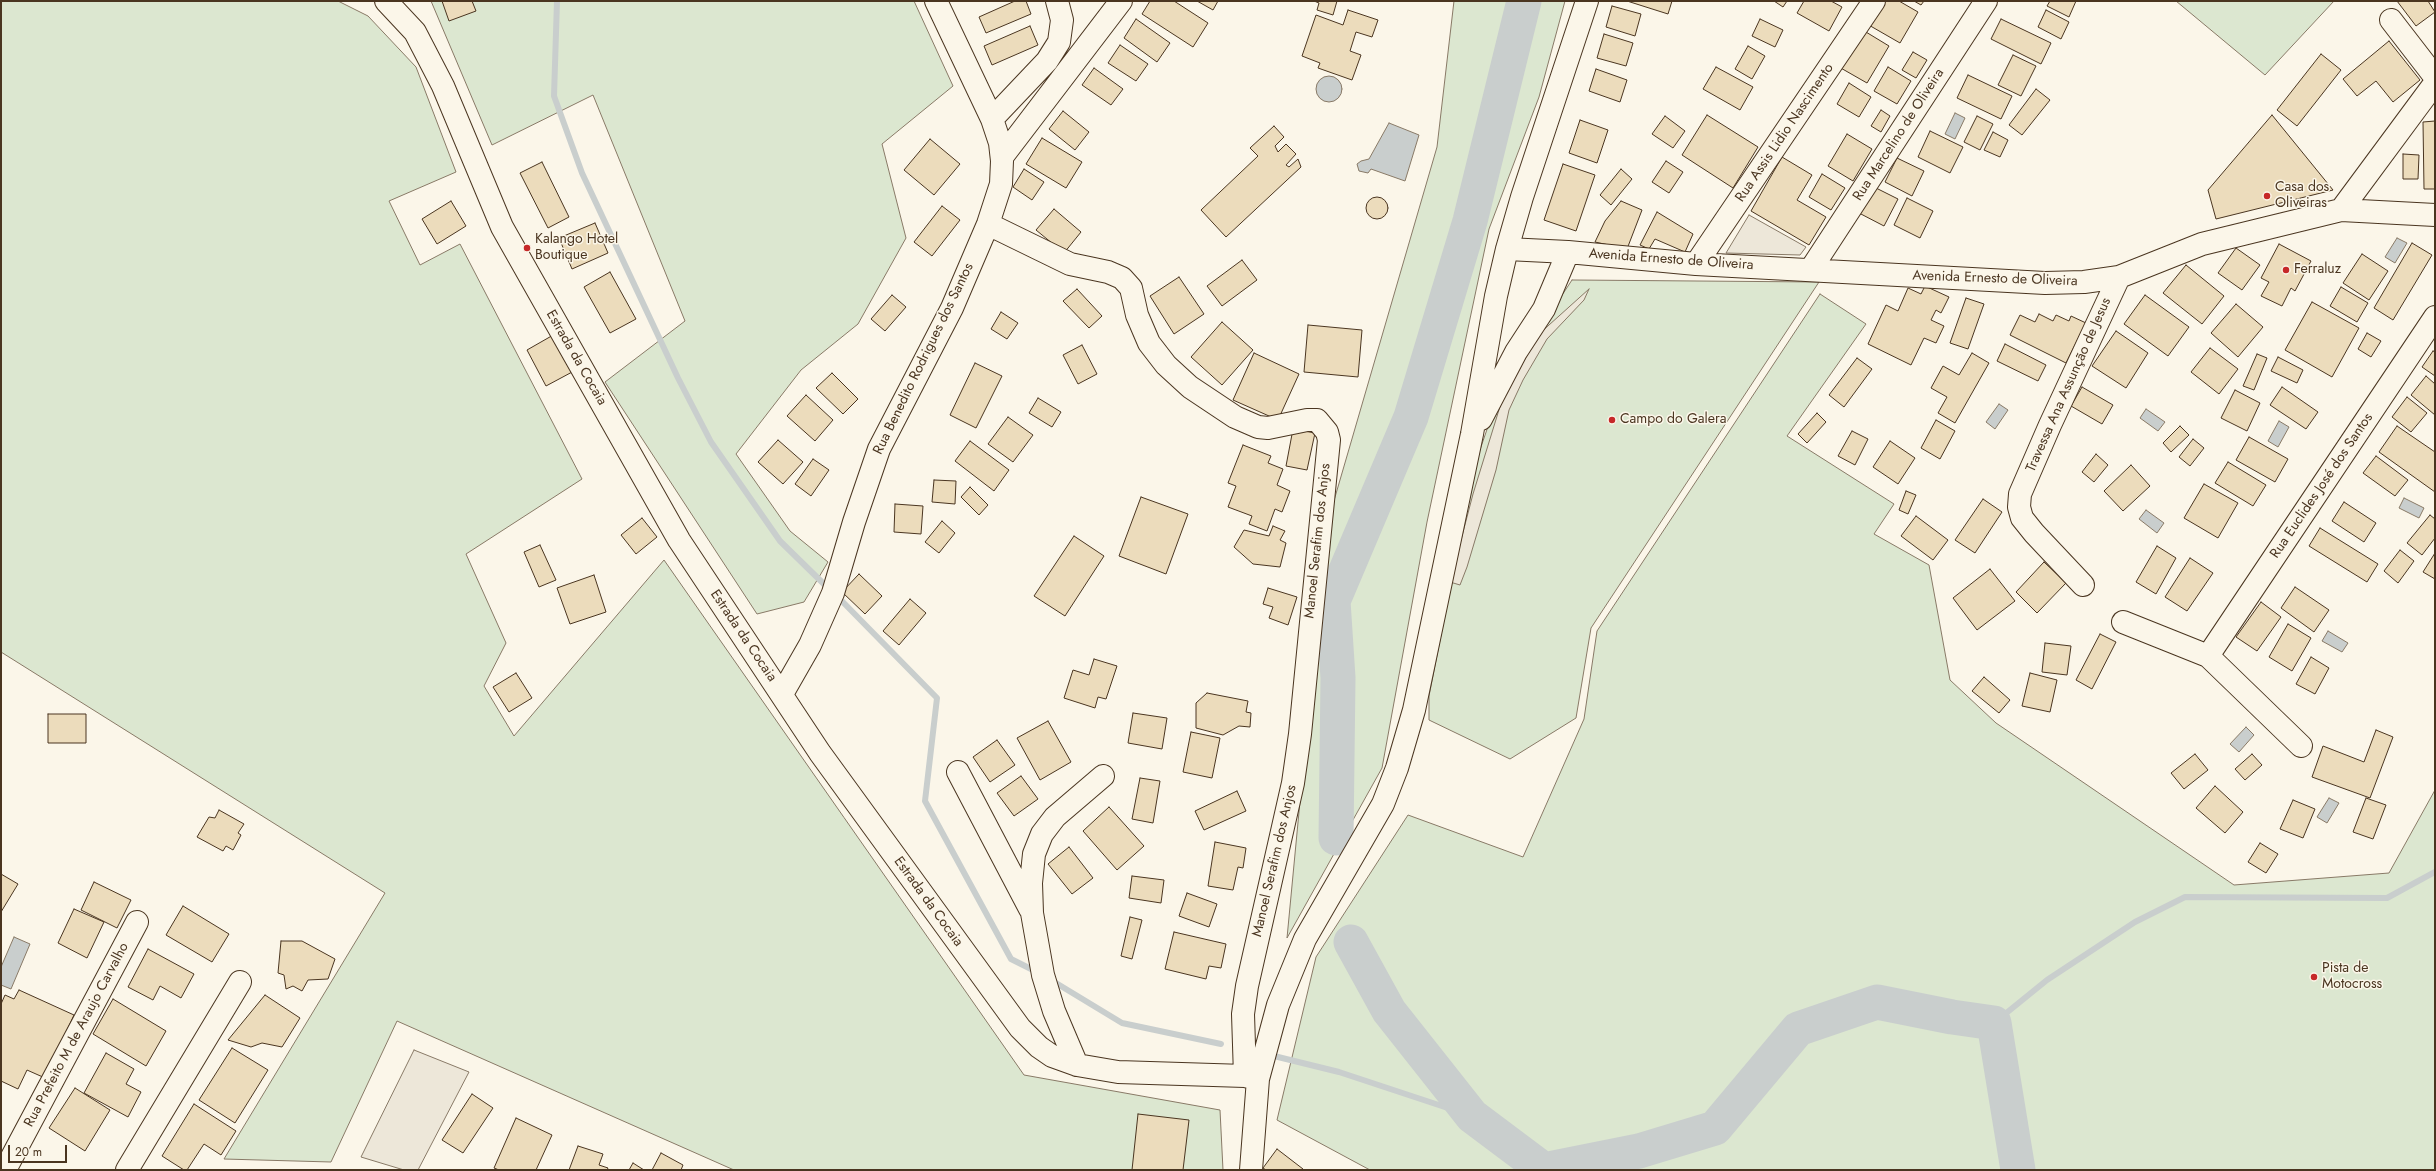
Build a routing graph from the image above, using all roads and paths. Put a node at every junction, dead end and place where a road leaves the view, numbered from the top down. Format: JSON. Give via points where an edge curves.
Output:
{"nodes":[{"id":1,"x":387,"y":1,"type":"edge"},
{"id":2,"x":936,"y":1,"type":"edge"},
{"id":3,"x":1057,"y":1,"type":"edge"},
{"id":4,"x":1120,"y":1,"type":"edge"},
{"id":5,"x":1587,"y":1,"type":"edge"},
{"id":6,"x":1874,"y":1,"type":"edge"},
{"id":7,"x":1986,"y":1,"type":"edge"},
{"id":8,"x":2391,"y":20,"type":"dead end"},
{"id":9,"x":2435,"y":78,"type":"edge"},
{"id":10,"x":2435,"y":83,"type":"edge"},
{"id":11,"x":992,"y":119,"type":"junction"},
{"id":12,"x":1002,"y":157,"type":"junction"},
{"id":13,"x":2341,"y":210,"type":"junction"},
{"id":14,"x":2435,"y":215,"type":"edge"},
{"id":15,"x":988,"y":224,"type":"junction"},
{"id":16,"x":1507,"y":249,"type":"junction"},
{"id":17,"x":1568,"y":252,"type":"junction"},
{"id":18,"x":1696,"y":264,"type":"junction"},
{"id":19,"x":1811,"y":269,"type":"junction"},
{"id":20,"x":2118,"y":277,"type":"junction"},
{"id":21,"x":2435,"y":317,"type":"edge"},
{"id":22,"x":1472,"y":434,"type":"junction"},
{"id":23,"x":2083,"y":585,"type":"dead end"},
{"id":24,"x":2123,"y":622,"type":"dead end"},
{"id":25,"x":2208,"y":656,"type":"junction"},
{"id":26,"x":782,"y":694,"type":"junction"},
{"id":27,"x":2302,"y":746,"type":"dead end"},
{"id":28,"x":958,"y":772,"type":"dead end"},
{"id":29,"x":1103,"y":776,"type":"dead end"},
{"id":30,"x":1032,"y":913,"type":"junction"},
{"id":31,"x":138,"y":922,"type":"dead end"},
{"id":32,"x":240,"y":982,"type":"dead end"},
{"id":33,"x":1077,"y":1065,"type":"junction"},
{"id":34,"x":1252,"y":1077,"type":"junction"},
{"id":35,"x":5,"y":1169,"type":"edge"},
{"id":36,"x":127,"y":1170,"type":"edge"},
{"id":37,"x":1251,"y":1170,"type":"edge"}],
"edges":[{"from":1,"to":26,"type":"street","name":"Estrada da Cocaia","via":[[415,32],[443,86],[502,227],[679,540]]},
{"from":2,"to":11,"type":"street","name":"Rua Benedito Rodrigues dos Santos"},
{"from":3,"to":11,"type":"street","via":[[1062,20],[1058,42],[1047,61]]},
{"from":4,"to":12,"type":"street"},
{"from":5,"to":16,"type":"street"},
{"from":6,"to":18,"type":"street","name":"Rua Assis Lidio Nascimento"},
{"from":7,"to":19,"type":"street","name":"Rua Marcelino de Oliveira"},
{"from":8,"to":9,"type":"street"},
{"from":10,"to":13,"type":"street"},
{"from":11,"to":12,"type":"street","name":"Rua Benedito Rodrigues dos Santos"},
{"from":12,"to":15,"type":"street","name":"Rua Benedito Rodrigues dos Santos","via":[[1001,184]]},
{"from":13,"to":14,"type":"street","name":"Avenida Ernesto de Oliveira"},
{"from":13,"to":20,"type":"street","name":"Avenida Ernesto de Oliveira","via":[[2202,244]]},
{"from":15,"to":26,"type":"street","name":"Rua Benedito Rodrigues dos Santos","via":[[952,308],[879,450],[833,592],[810,645]]},
{"from":15,"to":34,"type":"street","name":"Manoel Serafim dos Anjos","via":[[1070,264],[1108,272],[1122,278],[1131,288],[1137,315],[1149,343],[1166,365],[1190,387],[1235,417],[1258,427],[1268,428],[1317,420],[1327,432],[1329,440],[1300,734],[1292,790],[1247,986],[1243,1014]]},
{"from":16,"to":17,"type":"street","name":"Avenida Ernesto de Oliveira"},
{"from":16,"to":22,"type":"street","via":[[1496,296]]},
{"from":17,"to":18,"type":"street","name":"Avenida Ernesto de Oliveira"},
{"from":17,"to":22,"type":"street","name":"Avenida Ernesto de Oliveira","via":[[1544,309],[1516,352]]},
{"from":18,"to":19,"type":"street","name":"Avenida Ernesto de Oliveira"},
{"from":19,"to":20,"type":"street","name":"Avenida Ernesto de Oliveira","via":[[2045,283],[2084,282]]},
{"from":20,"to":23,"type":"street","name":"Travessa Ana Assunção de Jesus","via":[[2020,494],[2019,508],[2022,518]]},
{"from":21,"to":25,"type":"street","name":"Rua Euclides José dos Santos"},
{"from":22,"to":34,"type":"street","via":[[1414,710],[1397,768],[1383,804],[1305,939]]},
{"from":24,"to":25,"type":"street"},
{"from":25,"to":27,"type":"street"},
{"from":26,"to":33,"type":"street","name":"Estrada da Cocaia","via":[[820,753],[1020,1028],[1052,1056]]},
{"from":28,"to":30,"type":"street"},
{"from":29,"to":30,"type":"street","via":[[1055,817],[1042,834],[1034,854],[1031,883]]},
{"from":30,"to":33,"type":"street","via":[[1043,975],[1054,1011]]},
{"from":31,"to":35,"type":"street","name":"Rua Prefeito M de Araujo Carvalho"},
{"from":32,"to":36,"type":"street"},
{"from":33,"to":34,"type":"street","name":"Estrada da Cocaia","via":[[1118,1072]]},
{"from":34,"to":37,"type":"street"}]}
